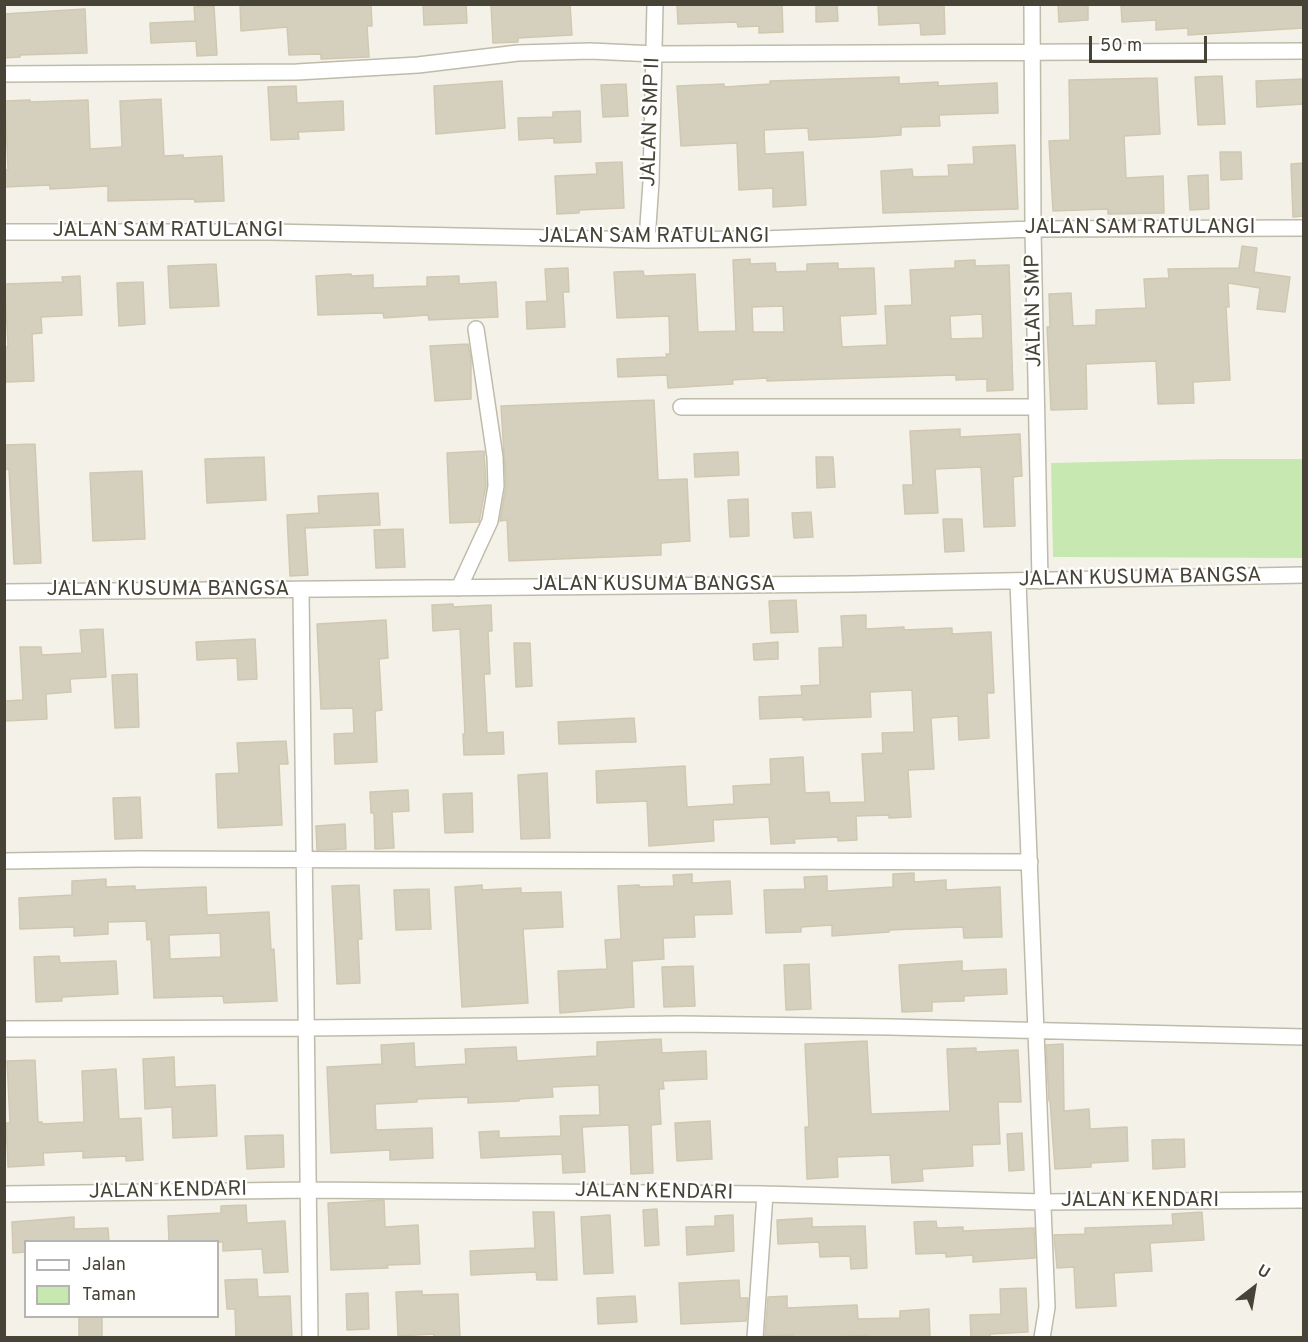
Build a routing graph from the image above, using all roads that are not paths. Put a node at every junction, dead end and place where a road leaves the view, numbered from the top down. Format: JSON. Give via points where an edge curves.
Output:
{"nodes":[{"id":1,"x":656,"y":4,"type":"edge"},
{"id":2,"x":1032,"y":4,"type":"edge"},
{"id":3,"x":1304,"y":51,"type":"edge"},
{"id":4,"x":1032,"y":52,"type":"junction"},
{"id":5,"x":655,"y":54,"type":"junction"},
{"id":6,"x":4,"y":74,"type":"edge"},
{"id":7,"x":1304,"y":228,"type":"edge"},
{"id":8,"x":1033,"y":229,"type":"junction"},
{"id":9,"x":4,"y":232,"type":"edge"},
{"id":10,"x":647,"y":240,"type":"junction"},
{"id":11,"x":476,"y":329,"type":"dead end"},
{"id":12,"x":1036,"y":406,"type":"junction"},
{"id":13,"x":681,"y":407,"type":"dead end"},
{"id":14,"x":1304,"y":575,"type":"edge"},
{"id":15,"x":1018,"y":582,"type":"junction"},
{"id":16,"x":1040,"y":582,"type":"junction"},
{"id":17,"x":459,"y":588,"type":"junction"},
{"id":18,"x":301,"y":590,"type":"junction"},
{"id":19,"x":4,"y":592,"type":"edge"},
{"id":20,"x":305,"y":859,"type":"junction"},
{"id":21,"x":4,"y":861,"type":"edge"},
{"id":22,"x":1030,"y":862,"type":"junction"},
{"id":23,"x":305,"y":1028,"type":"junction"},
{"id":24,"x":4,"y":1029,"type":"edge"},
{"id":25,"x":1036,"y":1031,"type":"junction"},
{"id":26,"x":1304,"y":1037,"type":"edge"},
{"id":27,"x":309,"y":1190,"type":"junction"},
{"id":28,"x":4,"y":1194,"type":"edge"},
{"id":29,"x":765,"y":1194,"type":"junction"},
{"id":30,"x":1304,"y":1200,"type":"edge"},
{"id":31,"x":1042,"y":1202,"type":"junction"},
{"id":32,"x":310,"y":1338,"type":"edge"},
{"id":33,"x":755,"y":1338,"type":"edge"},
{"id":34,"x":1042,"y":1338,"type":"edge"}],
"edges":[{"from":1,"to":5,"type":"street","name":"JALAN SMP II"},
{"from":2,"to":4,"type":"street","name":"JALAN SMP"},
{"from":3,"to":4,"type":"street"},
{"from":4,"to":5,"type":"street"},
{"from":4,"to":8,"type":"street","name":"JALAN SMP"},
{"from":5,"to":6,"type":"street","via":[[518,53],[418,65],[297,72]]},
{"from":5,"to":10,"type":"street","name":"JALAN SMP II"},
{"from":7,"to":8,"type":"street","name":"JALAN SAM RATULANGI"},
{"from":8,"to":10,"type":"street","name":"JALAN SAM RATULANGI"},
{"from":8,"to":12,"type":"street","name":"JALAN SMP"},
{"from":9,"to":10,"type":"street","name":"JALAN SAM RATULANGI","via":[[283,232]]},
{"from":11,"to":17,"type":"street","via":[[496,486],[490,521]]},
{"from":12,"to":13,"type":"street"},
{"from":12,"to":16,"type":"street","name":"JALAN SMP"},
{"from":14,"to":16,"type":"street","name":"JALAN KUSUMA BANGSA"},
{"from":15,"to":16,"type":"street","name":"JALAN KUSUMA BANGSA"},
{"from":15,"to":17,"type":"street","name":"JALAN KUSUMA BANGSA"},
{"from":15,"to":22,"type":"street"},
{"from":17,"to":18,"type":"street","name":"JALAN KUSUMA BANGSA"},
{"from":18,"to":19,"type":"street","name":"JALAN KUSUMA BANGSA"},
{"from":18,"to":20,"type":"street"},
{"from":20,"to":21,"type":"street"},
{"from":20,"to":22,"type":"street"},
{"from":20,"to":23,"type":"street"},
{"from":22,"to":25,"type":"street"},
{"from":23,"to":24,"type":"street"},
{"from":23,"to":25,"type":"street","via":[[680,1024]]},
{"from":23,"to":27,"type":"street"},
{"from":25,"to":26,"type":"street"},
{"from":25,"to":31,"type":"street"},
{"from":27,"to":28,"type":"street","name":"JALAN KENDARI"},
{"from":27,"to":29,"type":"street","name":"JALAN KENDARI"},
{"from":27,"to":32,"type":"street"},
{"from":29,"to":31,"type":"street","name":"JALAN KENDARI"},
{"from":29,"to":33,"type":"street"},
{"from":30,"to":31,"type":"street","name":"JALAN KENDARI"},
{"from":31,"to":34,"type":"street","via":[[1047,1307]]}]}
